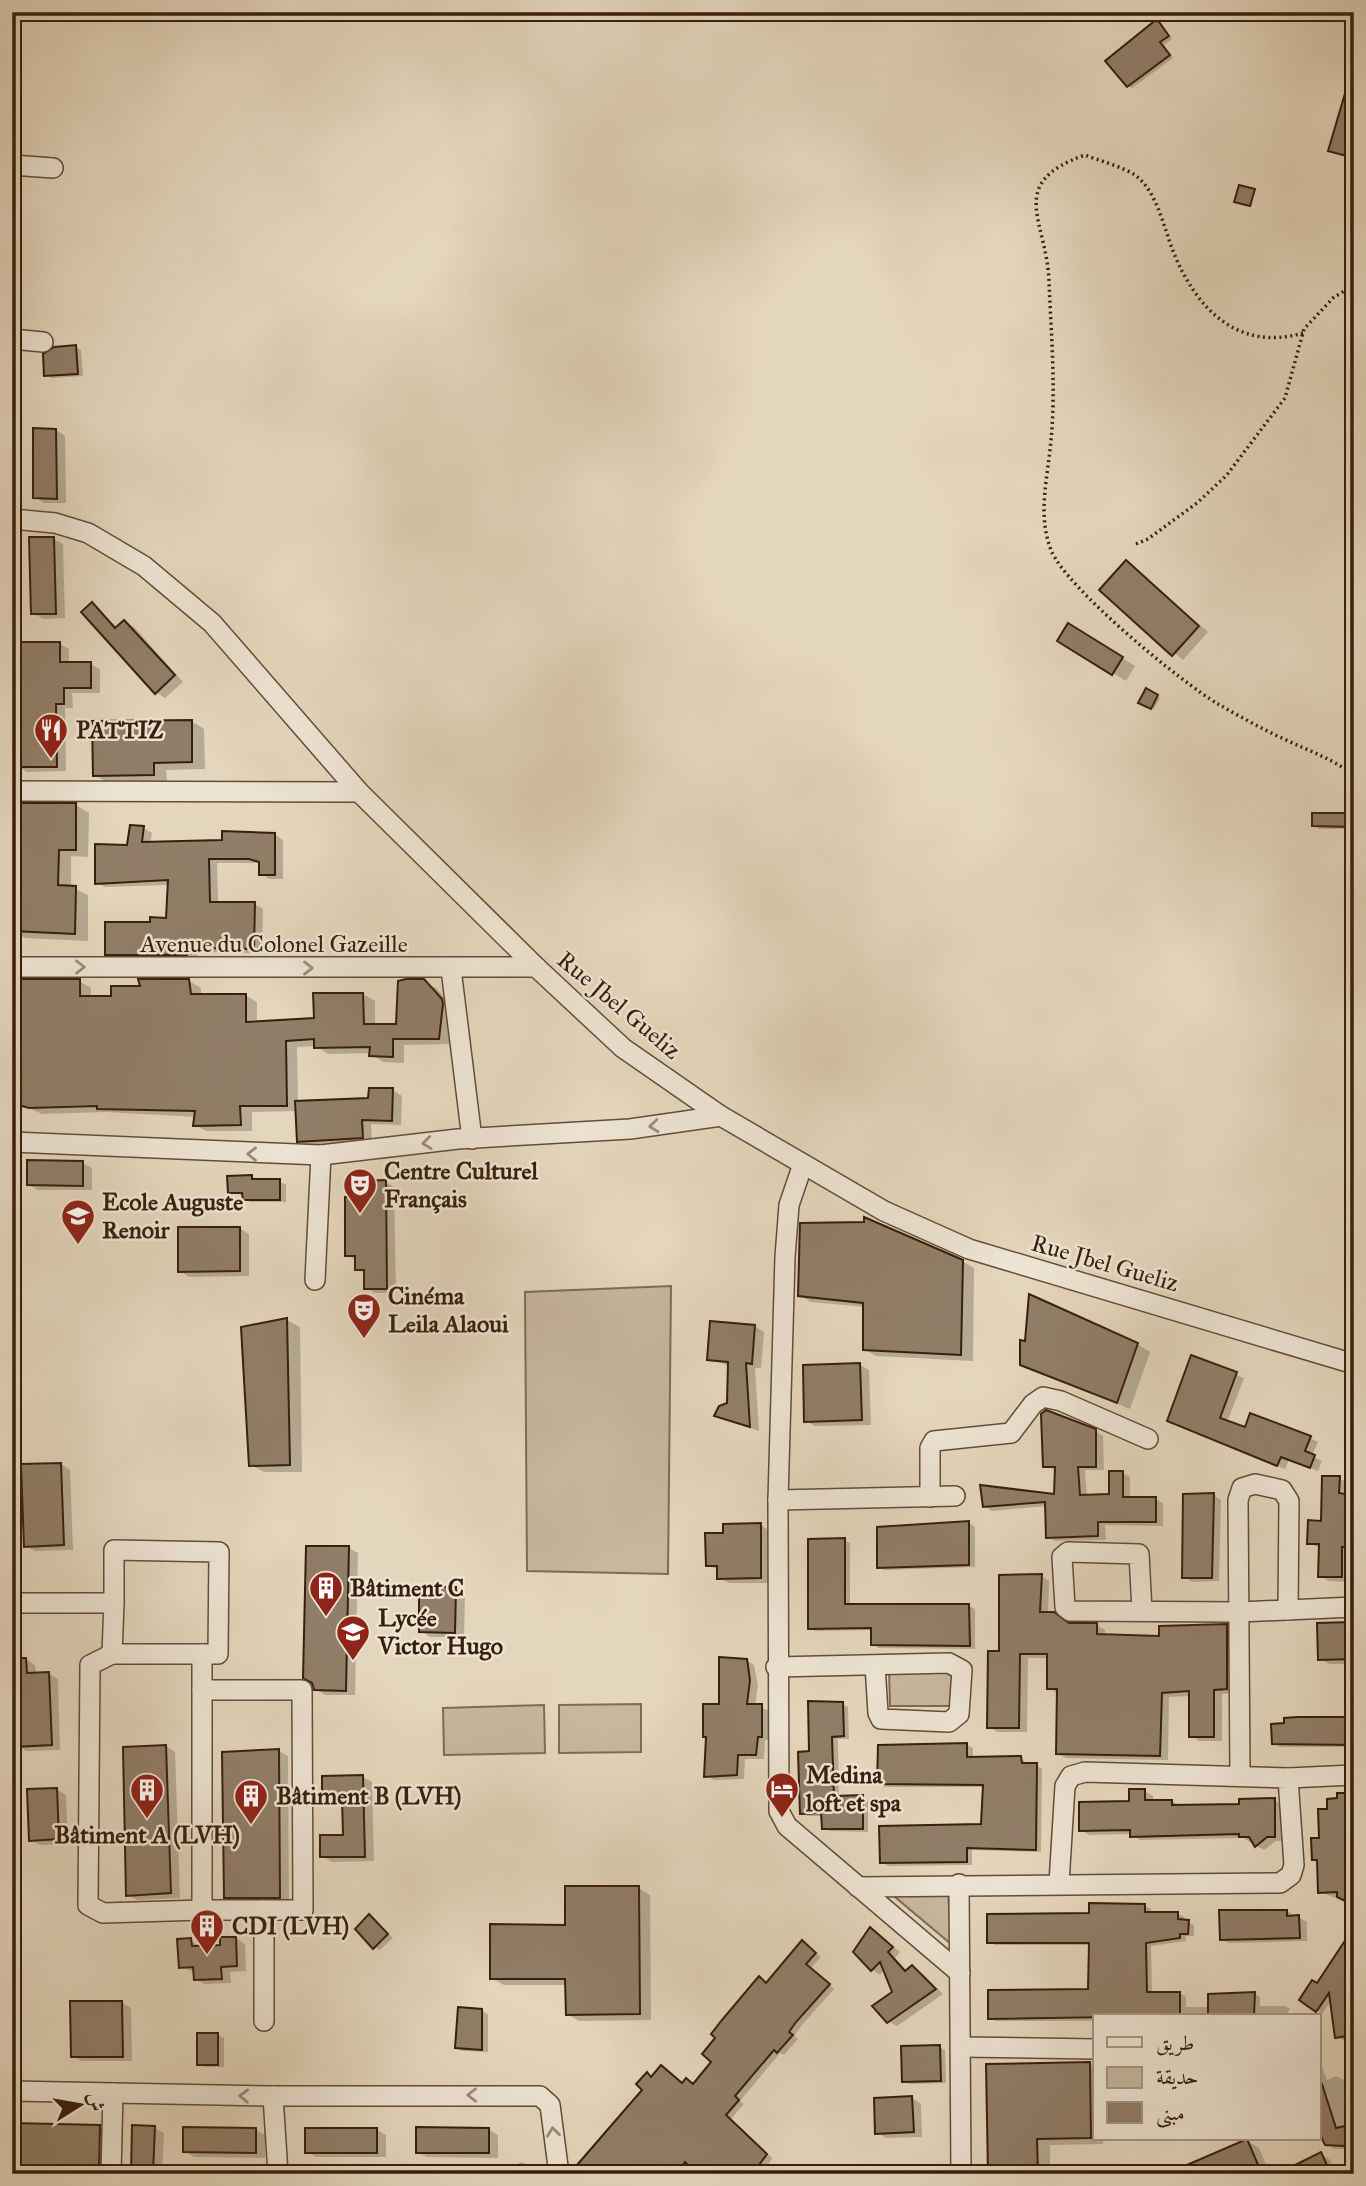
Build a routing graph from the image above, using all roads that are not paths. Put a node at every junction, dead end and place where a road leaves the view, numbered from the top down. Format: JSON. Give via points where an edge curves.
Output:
{"nodes":[{"id":1,"x":12,"y":165,"type":"edge"},
{"id":2,"x":53,"y":168,"type":"dead end"},
{"id":3,"x":12,"y":339,"type":"edge"},
{"id":4,"x":43,"y":342,"type":"dead end"},
{"id":5,"x":12,"y":520,"type":"edge"},
{"id":6,"x":12,"y":792,"type":"edge"},
{"id":7,"x":359,"y":792,"type":"junction"},
{"id":8,"x":12,"y":967,"type":"edge"},
{"id":9,"x":536,"y":967,"type":"junction"},
{"id":10,"x":451,"y":969,"type":"junction"},
{"id":11,"x":721,"y":1116,"type":"junction"},
{"id":12,"x":472,"y":1139,"type":"junction"},
{"id":13,"x":12,"y":1142,"type":"edge"},
{"id":14,"x":321,"y":1155,"type":"junction"},
{"id":15,"x":803,"y":1164,"type":"junction"},
{"id":16,"x":315,"y":1280,"type":"dead end"},
{"id":17,"x":1354,"y":1364,"type":"edge"},
{"id":18,"x":1148,"y":1439,"type":"dead end"},
{"id":19,"x":955,"y":1496,"type":"dead end"},
{"id":20,"x":930,"y":1497,"type":"junction"},
{"id":21,"x":778,"y":1500,"type":"junction"},
{"id":22,"x":12,"y":1603,"type":"edge"},
{"id":23,"x":114,"y":1603,"type":"junction"},
{"id":24,"x":1354,"y":1607,"type":"edge"},
{"id":25,"x":1288,"y":1610,"type":"junction"},
{"id":26,"x":1142,"y":1611,"type":"junction"},
{"id":27,"x":1240,"y":1612,"type":"junction"},
{"id":28,"x":113,"y":1654,"type":"junction"},
{"id":29,"x":202,"y":1654,"type":"junction"},
{"id":30,"x":875,"y":1665,"type":"junction"},
{"id":31,"x":776,"y":1667,"type":"junction"},
{"id":32,"x":202,"y":1690,"type":"junction"},
{"id":33,"x":1240,"y":1775,"type":"junction"},
{"id":34,"x":1353,"y":1775,"type":"edge"},
{"id":35,"x":1288,"y":1778,"type":"junction"},
{"id":36,"x":1059,"y":1883,"type":"junction"},
{"id":37,"x":959,"y":1884,"type":"junction"},
{"id":38,"x":858,"y":1887,"type":"junction"},
{"id":39,"x":202,"y":1910,"type":"junction"},
{"id":40,"x":264,"y":1910,"type":"junction"},
{"id":41,"x":960,"y":1973,"type":"junction"},
{"id":42,"x":264,"y":2021,"type":"dead end"},
{"id":43,"x":962,"y":2047,"type":"junction"},
{"id":44,"x":1093,"y":2049,"type":"edge"},
{"id":45,"x":12,"y":2091,"type":"edge"},
{"id":46,"x":113,"y":2093,"type":"junction"},
{"id":47,"x":273,"y":2096,"type":"junction"},
{"id":48,"x":111,"y":2174,"type":"edge"},
{"id":49,"x":278,"y":2174,"type":"edge"},
{"id":50,"x":559,"y":2174,"type":"edge"},
{"id":51,"x":961,"y":2174,"type":"edge"}],
"edges":[{"from":1,"to":2,"type":"street"},
{"from":3,"to":4,"type":"street"},
{"from":5,"to":7,"type":"street","name":"Rue Jbel Gueliz","via":[[55,523],[88,533],[144,566],[212,622]]},
{"from":6,"to":7,"type":"street"},
{"from":7,"to":9,"type":"street","name":"Rue Jbel Gueliz"},
{"from":8,"to":10,"type":"street","name":"Avenue du Colonel Gazeille","one_way":true},
{"from":9,"to":10,"type":"street","name":"Avenue du Colonel Gazeille"},
{"from":9,"to":11,"type":"street","name":"Rue Jbel Gueliz","via":[[623,1048]]},
{"from":10,"to":12,"type":"street"},
{"from":11,"to":12,"type":"street","one_way":true,"via":[[630,1129]]},
{"from":11,"to":15,"type":"street","name":"Rue Jbel Gueliz"},
{"from":12,"to":14,"type":"street","one_way":true},
{"from":14,"to":13,"type":"street","one_way":true},
{"from":14,"to":16,"type":"street"},
{"from":15,"to":17,"type":"street","name":"Rue Jbel Gueliz","via":[[884,1211],[969,1249]]},
{"from":15,"to":21,"type":"street","via":[[788,1218]]},
{"from":18,"to":20,"type":"street","via":[[1043,1397],[1011,1433],[934,1441]]},
{"from":19,"to":20,"type":"street"},
{"from":20,"to":21,"type":"street"},
{"from":21,"to":31,"type":"street"},
{"from":22,"to":23,"type":"street"},
{"from":23,"to":28,"type":"street"},
{"from":23,"to":29,"type":"street","via":[[114,1550],[219,1552],[218,1654]]},
{"from":24,"to":25,"type":"street"},
{"from":25,"to":27,"type":"street"},
{"from":25,"to":27,"type":"street","via":[[1289,1501],[1282,1490],[1255,1484],[1238,1493]]},
{"from":26,"to":26,"type":"street","via":[[1067,1609],[1064,1554],[1139,1554]]},
{"from":26,"to":27,"type":"street"},
{"from":27,"to":33,"type":"street"},
{"from":28,"to":29,"type":"street"},
{"from":28,"to":39,"type":"street","via":[[90,1665],[88,1905],[103,1913]]},
{"from":29,"to":32,"type":"street"},
{"from":30,"to":30,"type":"street","via":[[960,1666],[959,1714],[949,1721],[881,1719]]},
{"from":30,"to":31,"type":"street"},
{"from":31,"to":38,"type":"street","via":[[782,1820]]},
{"from":32,"to":39,"type":"street"},
{"from":32,"to":40,"type":"street","via":[[302,1690],[303,1910]]},
{"from":33,"to":35,"type":"street"},
{"from":33,"to":36,"type":"street","via":[[1085,1772],[1071,1776],[1065,1786]]},
{"from":34,"to":35,"type":"street"},
{"from":35,"to":36,"type":"street","via":[[1294,1865],[1291,1875],[1280,1883]]},
{"from":36,"to":37,"type":"street"},
{"from":37,"to":38,"type":"street"},
{"from":37,"to":41,"type":"street"},
{"from":38,"to":41,"type":"street"},
{"from":39,"to":40,"type":"street"},
{"from":40,"to":42,"type":"street"},
{"from":41,"to":43,"type":"street"},
{"from":43,"to":44,"type":"street"},
{"from":43,"to":51,"type":"street"},
{"from":45,"to":46,"type":"street"},
{"from":47,"to":46,"type":"street","one_way":true},
{"from":46,"to":48,"type":"street"},
{"from":47,"to":49,"type":"street"},
{"from":50,"to":47,"type":"street","one_way":true,"via":[[550,2105],[540,2096]]}]}
